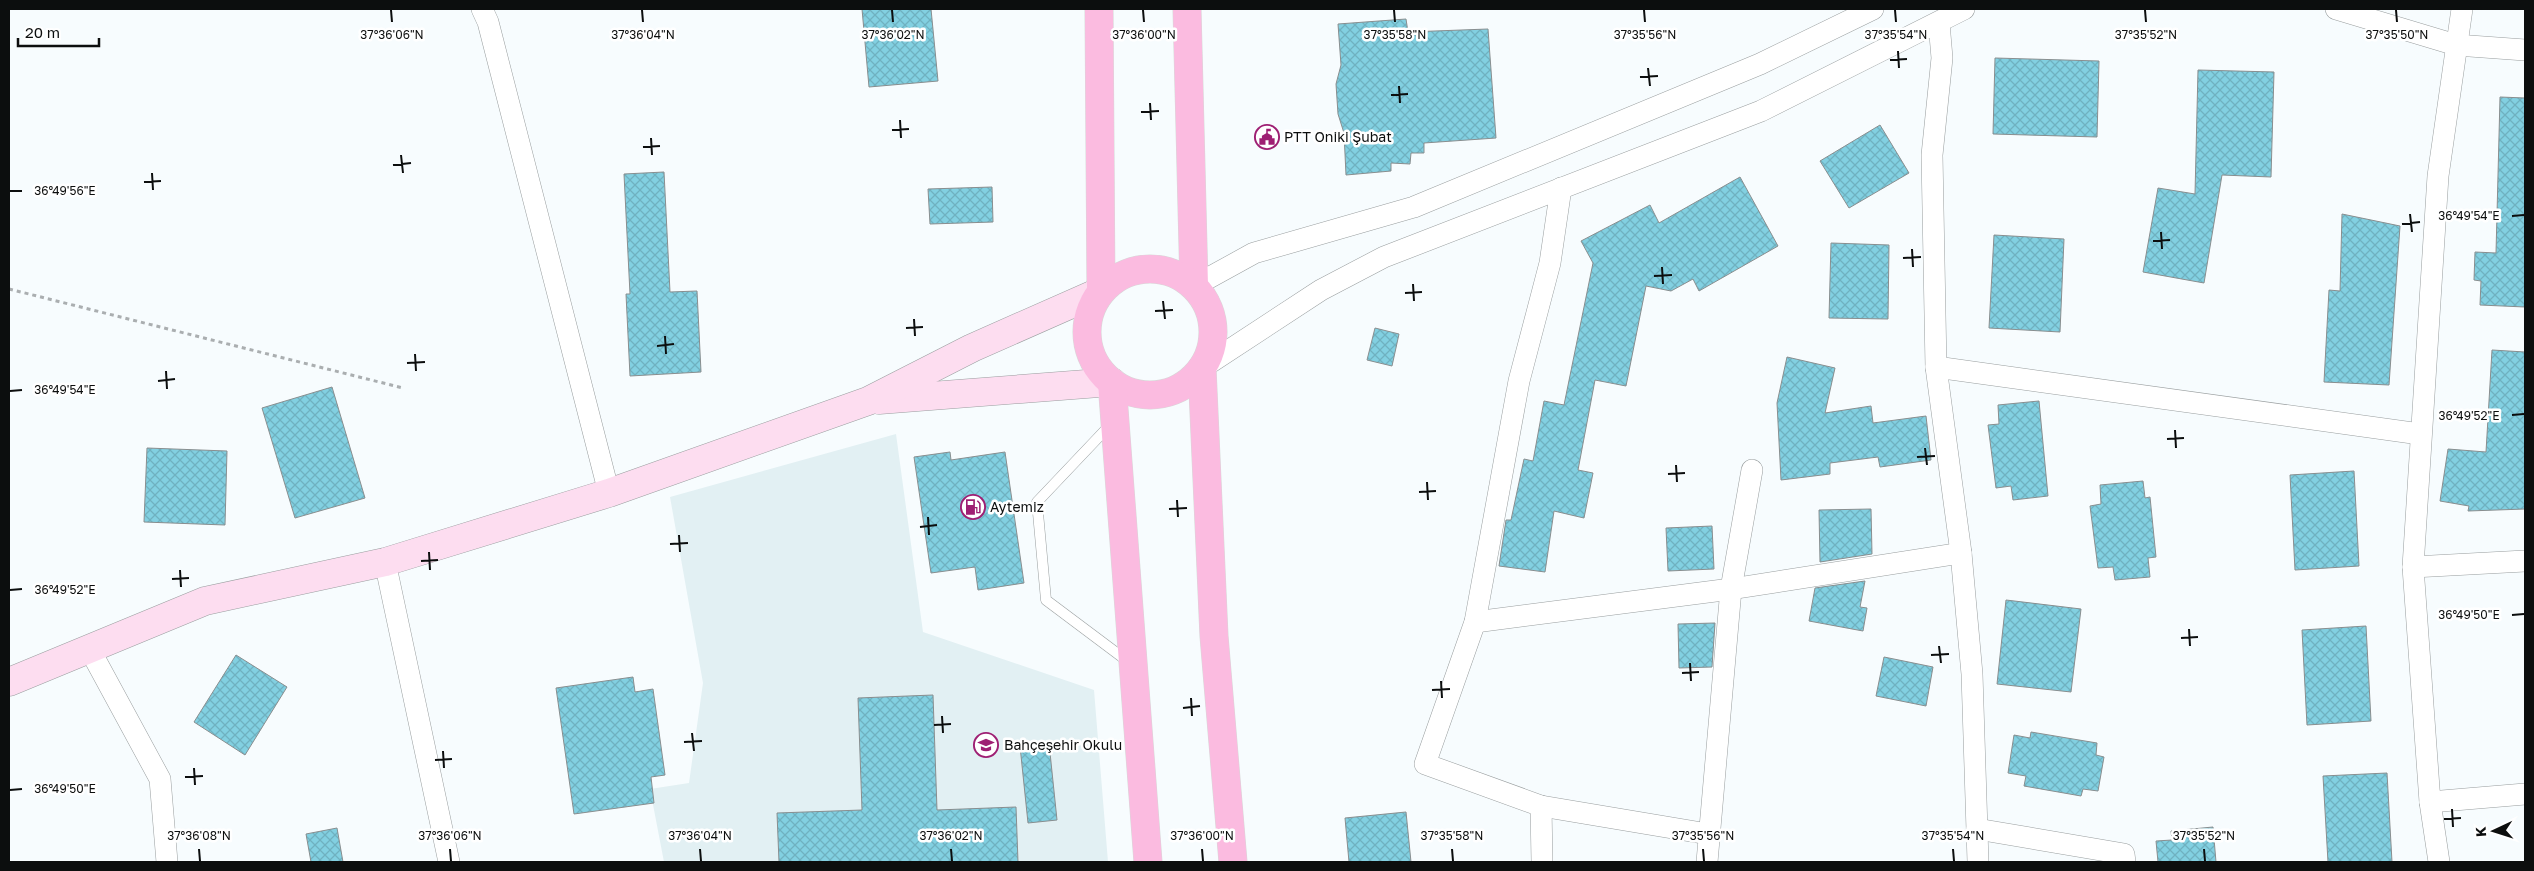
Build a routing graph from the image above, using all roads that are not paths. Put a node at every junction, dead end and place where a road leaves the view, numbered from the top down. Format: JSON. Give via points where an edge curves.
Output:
{"nodes":[{"id":1,"x":482,"y":9,"type":"edge"},
{"id":2,"x":1099,"y":9,"type":"edge"},
{"id":3,"x":1187,"y":9,"type":"edge"},
{"id":4,"x":1873,"y":9,"type":"edge"},
{"id":5,"x":1964,"y":9,"type":"edge"},
{"id":6,"x":2336,"y":9,"type":"edge"},
{"id":7,"x":2462,"y":9,"type":"edge"},
{"id":8,"x":1939,"y":23,"type":"junction"},
{"id":9,"x":2456,"y":44,"type":"junction"},
{"id":10,"x":2525,"y":50,"type":"edge"},
{"id":11,"x":1562,"y":188,"type":"junction"},
{"id":12,"x":1194,"y":286,"type":"junction"},
{"id":13,"x":1101,"y":291,"type":"junction"},
{"id":14,"x":1936,"y":367,"type":"junction"},
{"id":15,"x":1202,"y":368,"type":"junction"},
{"id":16,"x":1112,"y":382,"type":"junction"},
{"id":17,"x":868,"y":401,"type":"junction"},
{"id":18,"x":1115,"y":420,"type":"junction"},
{"id":19,"x":2420,"y":434,"type":"junction"},
{"id":20,"x":1752,"y":470,"type":"dead end"},
{"id":21,"x":609,"y":493,"type":"junction"},
{"id":22,"x":1961,"y":553,"type":"junction"},
{"id":23,"x":2525,"y":561,"type":"edge"},
{"id":24,"x":384,"y":562,"type":"junction"},
{"id":25,"x":2412,"y":566,"type":"junction"},
{"id":26,"x":1731,"y":589,"type":"junction"},
{"id":27,"x":1474,"y":622,"type":"junction"},
{"id":28,"x":90,"y":650,"type":"junction"},
{"id":29,"x":1133,"y":666,"type":"junction"},
{"id":30,"x":9,"y":682,"type":"edge"},
{"id":31,"x":2525,"y":794,"type":"edge"},
{"id":32,"x":2430,"y":802,"type":"junction"},
{"id":33,"x":1541,"y":806,"type":"junction"},
{"id":34,"x":1977,"y":828,"type":"junction"},
{"id":35,"x":1708,"y":834,"type":"junction"},
{"id":36,"x":167,"y":862,"type":"edge"},
{"id":37,"x":449,"y":862,"type":"edge"},
{"id":38,"x":1148,"y":862,"type":"edge"},
{"id":39,"x":1233,"y":862,"type":"edge"},
{"id":40,"x":1542,"y":862,"type":"edge"},
{"id":41,"x":1707,"y":862,"type":"edge"},
{"id":42,"x":1978,"y":862,"type":"edge"},
{"id":43,"x":2125,"y":862,"type":"edge"},
{"id":44,"x":2439,"y":862,"type":"edge"}],
"edges":[{"from":1,"to":21,"type":"street","via":[[488,22]]},
{"from":2,"to":13,"type":"main road"},
{"from":3,"to":12,"type":"main road"},
{"from":4,"to":12,"type":"street","via":[[1760,64],[1414,207],[1254,253]]},
{"from":5,"to":8,"type":"street"},
{"from":6,"to":9,"type":"street"},
{"from":7,"to":9,"type":"street"},
{"from":8,"to":11,"type":"street","via":[[1761,111]]},
{"from":8,"to":14,"type":"street","via":[[1942,58],[1932,155]]},
{"from":9,"to":10,"type":"street"},
{"from":9,"to":19,"type":"street","via":[[2438,176]]},
{"from":11,"to":15,"type":"street","via":[[1384,257],[1321,290]]},
{"from":11,"to":27,"type":"street","via":[[1550,263],[1519,381]]},
{"from":12,"to":13,"type":"main road","via":[[1178,275],[1159,269],[1139,270],[1118,277]]},
{"from":12,"to":15,"type":"main road","via":[[1207,303],[1213,322],[1213,342]]},
{"from":13,"to":16,"type":"main road","via":[[1090,310],[1087,332],[1091,354],[1102,373]]},
{"from":13,"to":17,"type":"street","via":[[972,348]]},
{"from":14,"to":19,"type":"street"},
{"from":14,"to":22,"type":"street"},
{"from":15,"to":16,"type":"main road","via":[[1195,378],[1179,389],[1159,395],[1139,395]]},
{"from":15,"to":39,"type":"main road","via":[[1214,636]]},
{"from":16,"to":17,"type":"street"},
{"from":16,"to":18,"type":"main road"},
{"from":17,"to":21,"type":"street"},
{"from":18,"to":29,"type":"main road"},
{"from":18,"to":29,"type":"lane","via":[[1037,502],[1046,600]]},
{"from":19,"to":25,"type":"street"},
{"from":20,"to":26,"type":"street"},
{"from":21,"to":24,"type":"street"},
{"from":22,"to":26,"type":"street"},
{"from":22,"to":34,"type":"street","via":[[1972,674]]},
{"from":23,"to":25,"type":"street"},
{"from":24,"to":28,"type":"street","via":[[205,601]]},
{"from":24,"to":37,"type":"street"},
{"from":25,"to":32,"type":"street"},
{"from":26,"to":27,"type":"street"},
{"from":26,"to":35,"type":"street"},
{"from":27,"to":33,"type":"street","via":[[1425,764]]},
{"from":28,"to":30,"type":"street"},
{"from":28,"to":36,"type":"street","via":[[160,779]]},
{"from":29,"to":38,"type":"main road"},
{"from":31,"to":32,"type":"street"},
{"from":32,"to":44,"type":"street"},
{"from":33,"to":35,"type":"street"},
{"from":33,"to":40,"type":"street"},
{"from":34,"to":42,"type":"street"},
{"from":34,"to":43,"type":"street","via":[[2124,854]]},
{"from":35,"to":41,"type":"street"}]}
